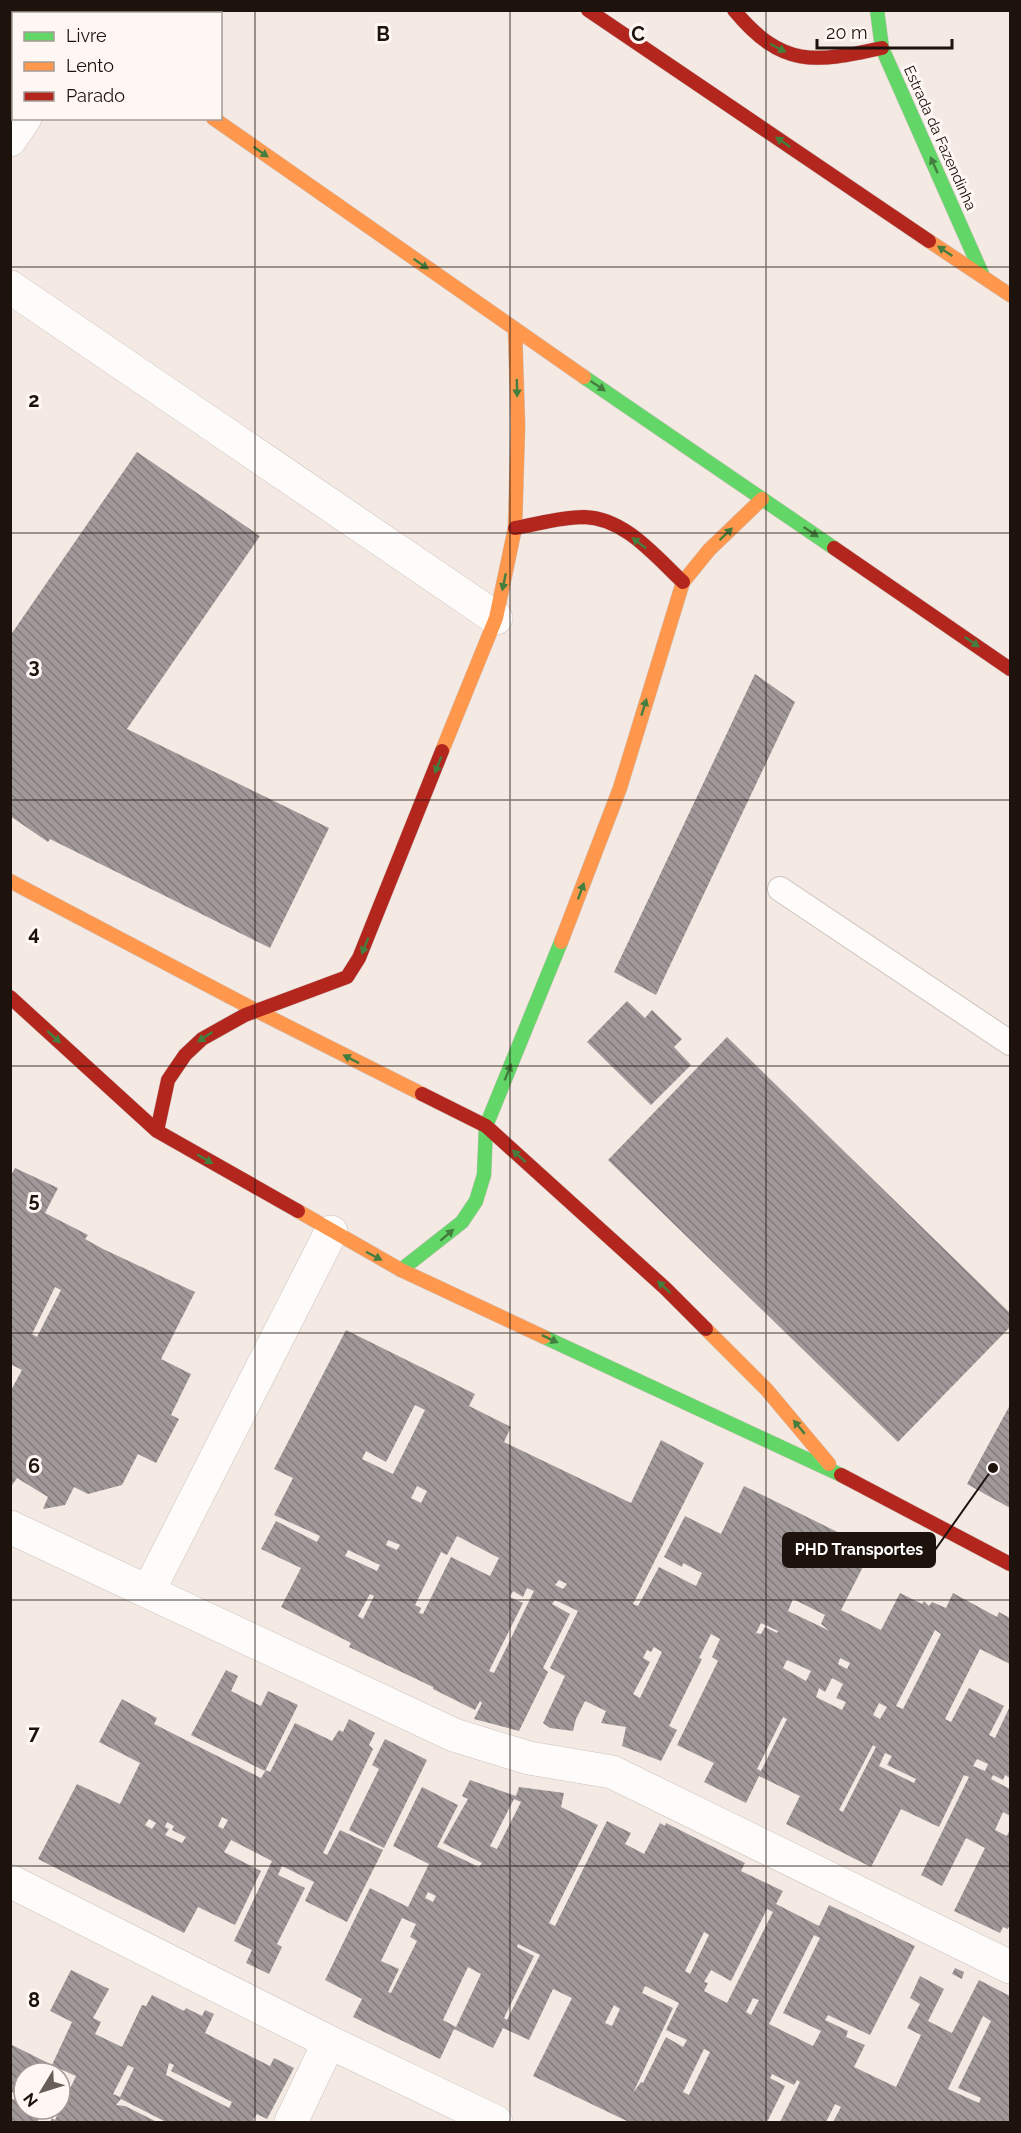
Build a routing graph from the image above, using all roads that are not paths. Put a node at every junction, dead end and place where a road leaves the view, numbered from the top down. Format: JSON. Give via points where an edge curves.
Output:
{"nodes":[{"id":1,"x":588,"y":10,"type":"edge"},
{"id":2,"x":734,"y":10,"type":"edge"},
{"id":3,"x":877,"y":10,"type":"edge"},
{"id":4,"x":882,"y":48,"type":"junction"},
{"id":5,"x":24,"y":120,"type":"edge"},
{"id":6,"x":216,"y":120,"type":"edge"},
{"id":7,"x":10,"y":140,"type":"edge"},
{"id":8,"x":983,"y":276,"type":"junction"},
{"id":9,"x":10,"y":287,"type":"edge"},
{"id":10,"x":1011,"y":295,"type":"edge"},
{"id":11,"x":515,"y":330,"type":"junction"},
{"id":12,"x":762,"y":499,"type":"junction"},
{"id":13,"x":515,"y":528,"type":"junction"},
{"id":14,"x":683,"y":582,"type":"junction"},
{"id":15,"x":496,"y":618,"type":"junction"},
{"id":16,"x":1011,"y":669,"type":"edge"},
{"id":17,"x":10,"y":881,"type":"edge"},
{"id":18,"x":780,"y":889,"type":"dead end"},
{"id":19,"x":10,"y":997,"type":"edge"},
{"id":20,"x":257,"y":1011,"type":"junction"},
{"id":21,"x":1011,"y":1043,"type":"edge"},
{"id":22,"x":486,"y":1126,"type":"junction"},
{"id":23,"x":157,"y":1131,"type":"junction"},
{"id":24,"x":331,"y":1232,"type":"junction"},
{"id":25,"x":401,"y":1270,"type":"junction"},
{"id":26,"x":837,"y":1472,"type":"junction"},
{"id":27,"x":10,"y":1527,"type":"edge"},
{"id":28,"x":1011,"y":1564,"type":"edge"},
{"id":29,"x":149,"y":1590,"type":"junction"},
{"id":30,"x":10,"y":1881,"type":"edge"},
{"id":31,"x":1011,"y":1967,"type":"edge"},
{"id":32,"x":329,"y":2042,"type":"junction"},
{"id":33,"x":291,"y":2122,"type":"edge"},
{"id":34,"x":496,"y":2122,"type":"edge"}],
"edges":[{"from":8,"to":1,"type":"main road","one_way":true},
{"from":2,"to":4,"type":"main road","one_way":true,"via":[[752,31],[799,58],[826,60]]},
{"from":3,"to":4,"type":"main road","name":"Estrada da Fazendinha"},
{"from":8,"to":4,"type":"main road","name":"Estrada da Fazendinha","one_way":true},
{"from":5,"to":7,"type":"street"},
{"from":6,"to":11,"type":"main road","one_way":true},
{"from":8,"to":10,"type":"main road"},
{"from":9,"to":15,"type":"street"},
{"from":11,"to":12,"type":"main road","one_way":true},
{"from":11,"to":13,"type":"main road","one_way":true},
{"from":14,"to":12,"type":"main road","one_way":true,"via":[[709,550]]},
{"from":12,"to":16,"type":"main road","one_way":true},
{"from":14,"to":13,"type":"main road","one_way":true,"via":[[619,528],[594,518]]},
{"from":13,"to":15,"type":"main road","one_way":true},
{"from":22,"to":14,"type":"main road","one_way":true,"via":[[620,788]]},
{"from":15,"to":20,"type":"main road","one_way":true,"via":[[359,958],[347,977]]},
{"from":17,"to":20,"type":"main road"},
{"from":18,"to":21,"type":"lane"},
{"from":19,"to":23,"type":"main road","one_way":true},
{"from":22,"to":20,"type":"main road","one_way":true},
{"from":20,"to":23,"type":"main road","one_way":true,"via":[[212,1031],[191,1047],[167,1081]]},
{"from":25,"to":22,"type":"main road","one_way":true,"via":[[462,1222],[476,1201],[483,1175]]},
{"from":26,"to":22,"type":"main road","one_way":true,"via":[[767,1390],[665,1288]]},
{"from":23,"to":24,"type":"main road","one_way":true},
{"from":24,"to":25,"type":"main road","one_way":true},
{"from":24,"to":29,"type":"street"},
{"from":25,"to":26,"type":"main road","one_way":true},
{"from":26,"to":28,"type":"main road"},
{"from":27,"to":29,"type":"street"},
{"from":29,"to":31,"type":"street","via":[[454,1735],[529,1758],[612,1772]]},
{"from":30,"to":32,"type":"street"},
{"from":32,"to":33,"type":"street"},
{"from":32,"to":34,"type":"street"}]}
